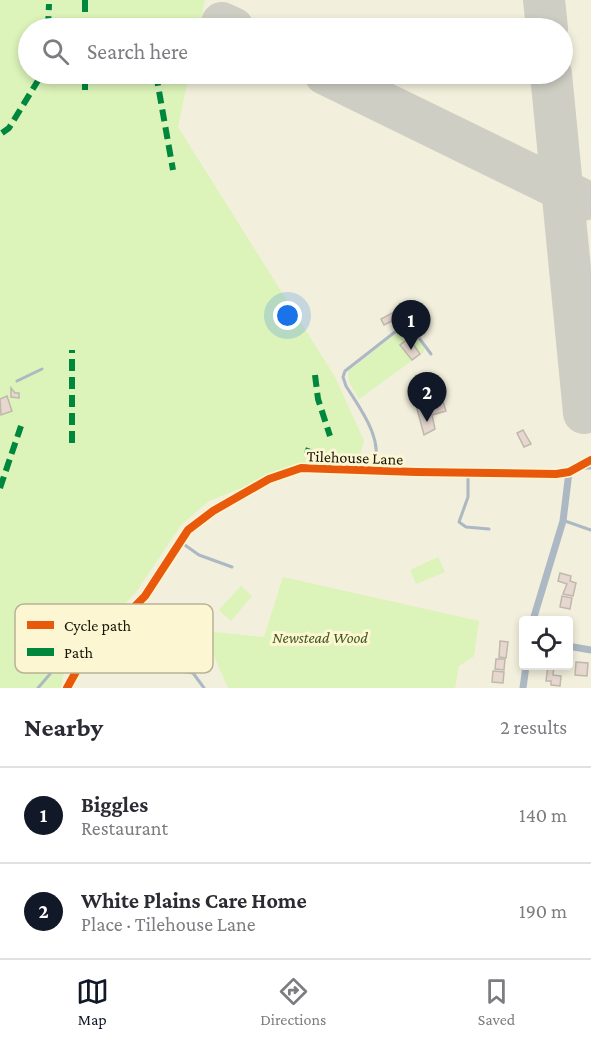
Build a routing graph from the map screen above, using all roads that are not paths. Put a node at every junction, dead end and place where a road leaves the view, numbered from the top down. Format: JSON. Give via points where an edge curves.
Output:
{"nodes":[{"id":1,"x":373,"y":342,"type":"dead end"},
{"id":2,"x":376,"y":346,"type":"junction"},
{"id":3,"x":432,"y":354,"type":"dead end"},
{"id":4,"x":42,"y":369,"type":"dead end"},
{"id":5,"x":17,"y":381,"type":"dead end"},
{"id":6,"x":591,"y":460,"type":"edge"},
{"id":7,"x":579,"y":468,"type":"junction"},
{"id":8,"x":591,"y":468,"type":"edge"},
{"id":9,"x":373,"y":470,"type":"junction"},
{"id":10,"x":468,"y":472,"type":"junction"},
{"id":11,"x":569,"y":472,"type":"junction"},
{"id":12,"x":563,"y":521,"type":"junction"},
{"id":13,"x":489,"y":529,"type":"dead end"},
{"id":14,"x":591,"y":530,"type":"edge"},
{"id":15,"x":181,"y":542,"type":"junction"},
{"id":16,"x":232,"y":567,"type":"dead end"},
{"id":17,"x":137,"y":604,"type":"edge"},
{"id":18,"x":534,"y":616,"type":"edge"},
{"id":19,"x":573,"y":647,"type":"edge"},
{"id":20,"x":591,"y":650,"type":"edge"},
{"id":21,"x":525,"y":670,"type":"edge"},
{"id":22,"x":76,"y":673,"type":"edge"},
{"id":23,"x":193,"y":673,"type":"edge"},
{"id":24,"x":50,"y":674,"type":"dead end"},
{"id":25,"x":38,"y":688,"type":"edge"},
{"id":26,"x":67,"y":688,"type":"edge"},
{"id":27,"x":204,"y":688,"type":"edge"},
{"id":28,"x":523,"y":688,"type":"edge"}],
"edges":[{"from":1,"to":2,"type":"lane"},
{"from":2,"to":3,"type":"lane","via":[[395,332],[413,330]]},
{"from":2,"to":9,"type":"lane","via":[[345,371],[343,377],[376,443],[378,458]]},
{"from":4,"to":5,"type":"lane"},
{"from":6,"to":7,"type":"street","name":"Tilehouse Lane"},
{"from":7,"to":8,"type":"lane"},
{"from":7,"to":11,"type":"street","name":"Tilehouse Lane"},
{"from":9,"to":10,"type":"street","name":"Tilehouse Lane"},
{"from":9,"to":15,"type":"street","name":"Tilehouse Lane","via":[[301,468],[269,479],[213,511],[188,530]]},
{"from":10,"to":11,"type":"street","name":"Tilehouse Lane"},
{"from":10,"to":13,"type":"lane","via":[[468,497],[459,522],[466,527]]},
{"from":11,"to":12,"type":"street"},
{"from":12,"to":14,"type":"lane"},
{"from":12,"to":18,"type":"street"},
{"from":15,"to":16,"type":"lane","via":[[199,555]]},
{"from":15,"to":17,"type":"street","name":"Tilehouse Lane"},
{"from":19,"to":20,"type":"street"},
{"from":21,"to":28,"type":"street"},
{"from":22,"to":26,"type":"street","name":"Tilehouse Lane"},
{"from":23,"to":27,"type":"lane"},
{"from":24,"to":25,"type":"lane"}]}
